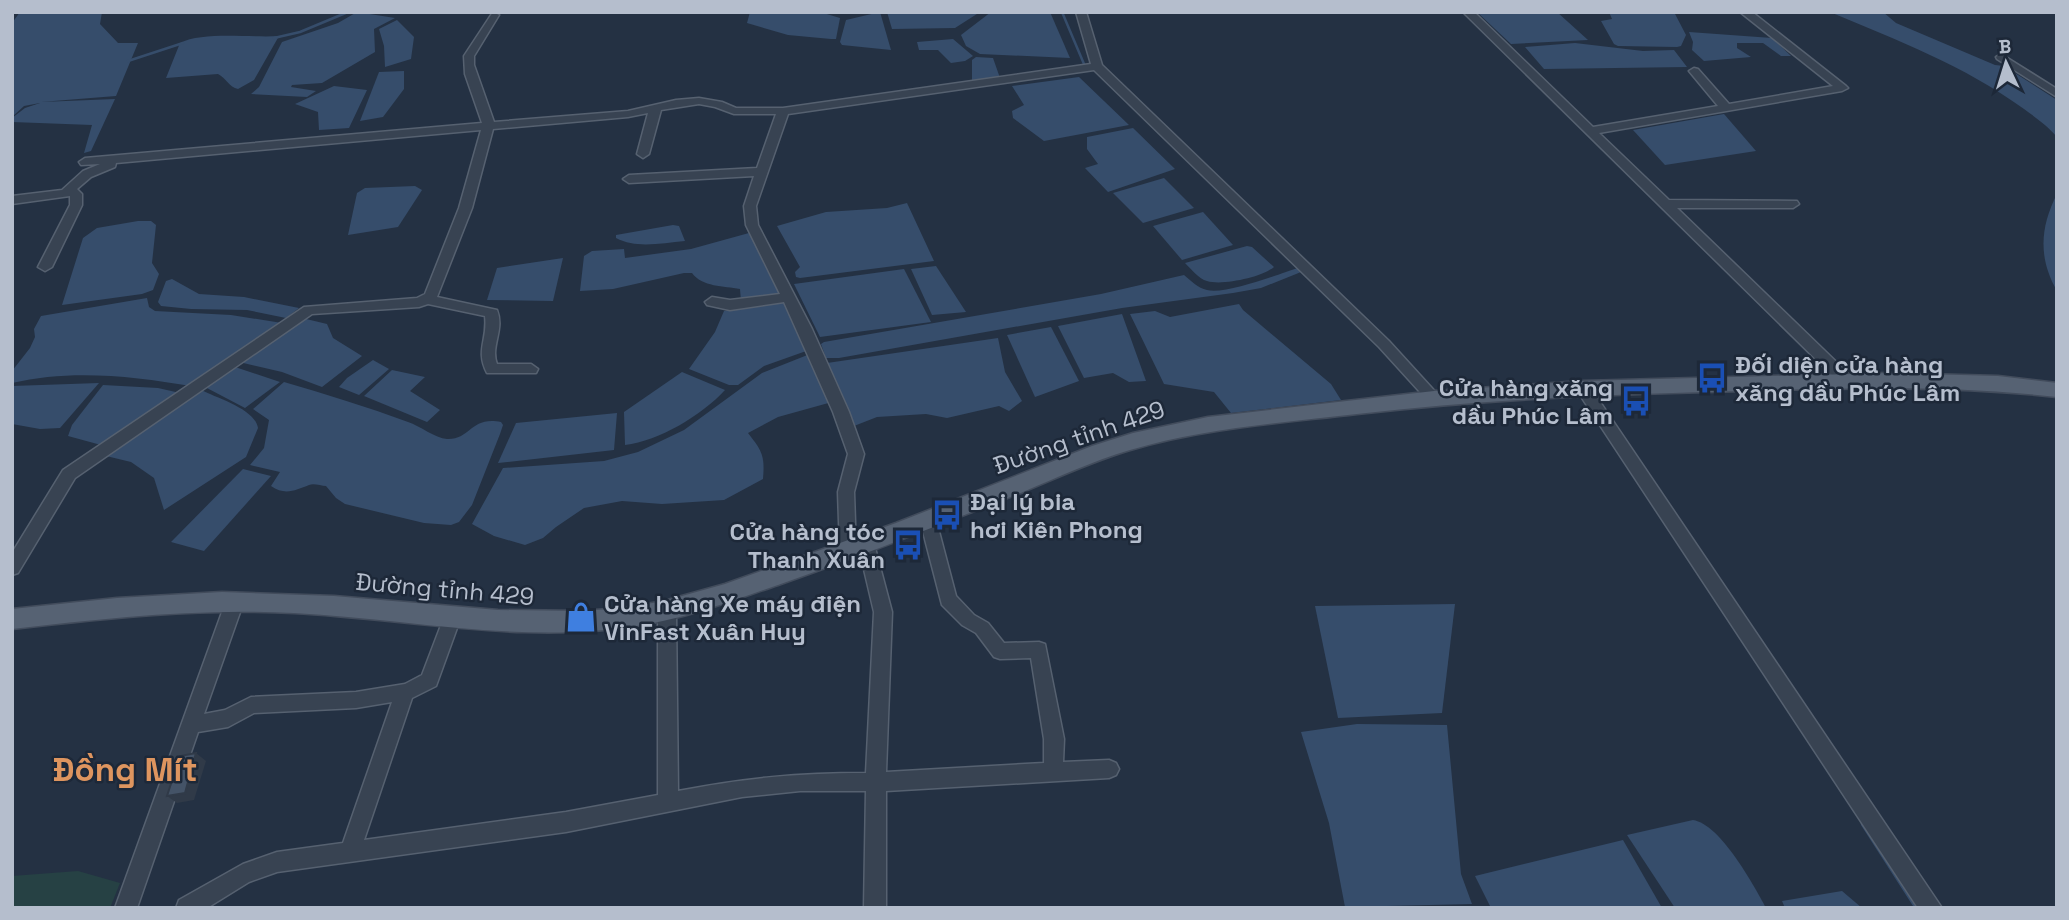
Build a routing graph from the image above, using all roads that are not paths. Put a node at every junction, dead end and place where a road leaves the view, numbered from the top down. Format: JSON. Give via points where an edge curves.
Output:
{"nodes":[{"id":1,"x":1081,"y":12,"type":"edge"},
{"id":2,"x":1468,"y":12,"type":"edge"},
{"id":3,"x":1745,"y":12,"type":"edge"},
{"id":4,"x":494,"y":15,"type":"dead end"},
{"id":5,"x":2001,"y":58,"type":"dead end"},
{"id":6,"x":1097,"y":66,"type":"junction"},
{"id":7,"x":1694,"y":71,"type":"dead end"},
{"id":8,"x":2057,"y":94,"type":"edge"},
{"id":9,"x":1726,"y":108,"type":"junction"},
{"id":10,"x":654,"y":110,"type":"junction"},
{"id":11,"x":783,"y":111,"type":"junction"},
{"id":12,"x":488,"y":125,"type":"junction"},
{"id":13,"x":1589,"y":131,"type":"junction"},
{"id":14,"x":643,"y":154,"type":"dead end"},
{"id":15,"x":122,"y":159,"type":"junction"},
{"id":16,"x":85,"y":162,"type":"dead end"},
{"id":17,"x":760,"y":172,"type":"junction"},
{"id":18,"x":629,"y":179,"type":"dead end"},
{"id":19,"x":71,"y":191,"type":"junction"},
{"id":20,"x":12,"y":200,"type":"edge"},
{"id":21,"x":1662,"y":204,"type":"junction"},
{"id":22,"x":1793,"y":204,"type":"dead end"},
{"id":23,"x":46,"y":267,"type":"dead end"},
{"id":24,"x":788,"y":297,"type":"junction"},
{"id":25,"x":427,"y":299,"type":"junction"},
{"id":26,"x":712,"y":302,"type":"dead end"},
{"id":27,"x":531,"y":369,"type":"dead end"},
{"id":28,"x":1849,"y":383,"type":"junction"},
{"id":29,"x":1583,"y":388,"type":"junction"},
{"id":30,"x":2057,"y":390,"type":"edge"},
{"id":31,"x":1434,"y":398,"type":"junction"},
{"id":32,"x":928,"y":520,"type":"junction"},
{"id":33,"x":857,"y":548,"type":"junction"},
{"id":34,"x":12,"y":568,"type":"edge"},
{"id":35,"x":235,"y":601,"type":"junction"},
{"id":36,"x":667,"y":611,"type":"junction"},
{"id":37,"x":452,"y":617,"type":"junction"},
{"id":38,"x":12,"y":619,"type":"edge"},
{"id":39,"x":405,"y":692,"type":"junction"},
{"id":40,"x":194,"y":724,"type":"junction"},
{"id":41,"x":1109,"y":769,"type":"dead end"},
{"id":42,"x":1052,"y":772,"type":"junction"},
{"id":43,"x":876,"y":782,"type":"junction"},
{"id":44,"x":668,"y":804,"type":"junction"},
{"id":45,"x":350,"y":852,"type":"junction"},
{"id":46,"x":126,"y":908,"type":"edge"},
{"id":47,"x":187,"y":908,"type":"edge"},
{"id":48,"x":875,"y":908,"type":"edge"},
{"id":49,"x":1931,"y":908,"type":"edge"}],
"edges":[{"from":1,"to":6,"type":"street"},
{"from":2,"to":13,"type":"street"},
{"from":3,"to":9,"type":"street","via":[[1842,88]]},
{"from":4,"to":12,"type":"street","via":[[468,63]]},
{"from":5,"to":8,"type":"street"},
{"from":6,"to":11,"type":"street"},
{"from":6,"to":31,"type":"street"},
{"from":7,"to":9,"type":"street"},
{"from":9,"to":13,"type":"street"},
{"from":10,"to":11,"type":"street","via":[[699,101],[734,111]]},
{"from":10,"to":12,"type":"street"},
{"from":10,"to":14,"type":"street"},
{"from":11,"to":17,"type":"street"},
{"from":12,"to":15,"type":"street"},
{"from":12,"to":25,"type":"street","via":[[466,212]]},
{"from":13,"to":21,"type":"street"},
{"from":15,"to":16,"type":"street"},
{"from":15,"to":19,"type":"street","via":[[87,174]]},
{"from":17,"to":18,"type":"street"},
{"from":17,"to":24,"type":"street","via":[[750,206],[752,225]]},
{"from":19,"to":20,"type":"street"},
{"from":19,"to":23,"type":"street","via":[[76,194],[76,205]]},
{"from":21,"to":22,"type":"street"},
{"from":21,"to":28,"type":"street"},
{"from":24,"to":26,"type":"street","via":[[730,305]]},
{"from":24,"to":33,"type":"street","via":[[856,454],[846,492]]},
{"from":25,"to":27,"type":"street","via":[[492,313],[494,330],[486,356],[492,369]]},
{"from":25,"to":34,"type":"street","via":[[309,310],[69,474]]},
{"from":28,"to":29,"type":"main road","name":"Đường tỉnh 429"},
{"from":28,"to":30,"type":"main road","name":"Đường tỉnh 429","via":[[1959,381]]},
{"from":29,"to":31,"type":"main road","name":"Đường tỉnh 429"},
{"from":29,"to":49,"type":"street"},
{"from":31,"to":32,"type":"main road","name":"Đường tỉnh 429","via":[[1172,431],[1099,452]]},
{"from":32,"to":33,"type":"main road","name":"Đường tỉnh 429"},
{"from":32,"to":42,"type":"street","via":[[948,600],[982,628],[1000,651],[1039,650],[1054,738]]},
{"from":33,"to":36,"type":"main road","name":"Đường tỉnh 429"},
{"from":33,"to":43,"type":"street","via":[[883,612]]},
{"from":35,"to":37,"type":"main road","name":"Đường tỉnh 429"},
{"from":35,"to":38,"type":"main road","name":"Đường tỉnh 429","via":[[153,604]]},
{"from":35,"to":40,"type":"street"},
{"from":36,"to":37,"type":"main road","name":"Đường tỉnh 429","via":[[562,624]]},
{"from":36,"to":44,"type":"street"},
{"from":37,"to":39,"type":"street","via":[[429,680]]},
{"from":39,"to":40,"type":"street","via":[[356,700],[251,705],[228,718]]},
{"from":39,"to":45,"type":"street"},
{"from":40,"to":46,"type":"street"},
{"from":41,"to":42,"type":"street"},
{"from":42,"to":43,"type":"street"},
{"from":43,"to":44,"type":"street","via":[[788,783]]},
{"from":43,"to":48,"type":"street"},
{"from":44,"to":45,"type":"street"},
{"from":45,"to":47,"type":"street","via":[[277,862],[243,874]]}]}
